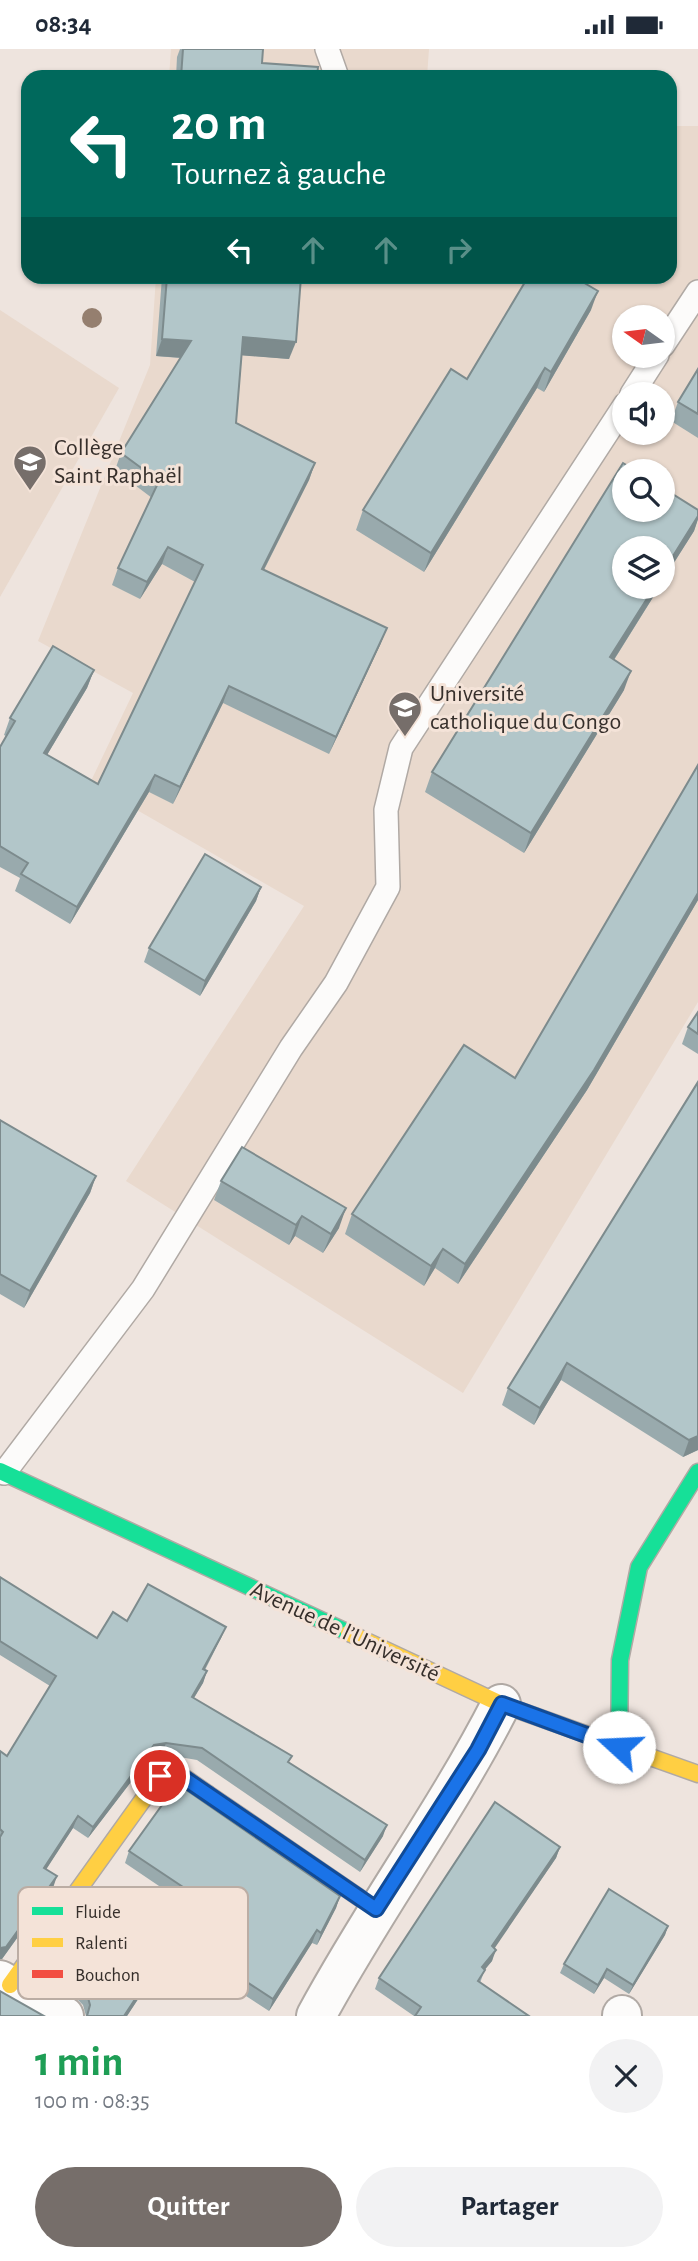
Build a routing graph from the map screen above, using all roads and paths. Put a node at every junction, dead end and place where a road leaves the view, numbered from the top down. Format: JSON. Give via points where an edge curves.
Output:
{"nodes":[{"id":1,"x":327,"y":49,"type":"edge"},
{"id":2,"x":334,"y":70,"type":"edge"},
{"id":3,"x":698,"y":292,"type":"edge"},
{"id":4,"x":676,"y":325,"type":"edge"},
{"id":5,"x":612,"y":425,"type":"edge"},
{"id":6,"x":698,"y":1472,"type":"edge"},
{"id":7,"x":1,"y":1474,"type":"edge"},
{"id":8,"x":502,"y":1704,"type":"junction"},
{"id":9,"x":619,"y":1747,"type":"junction"},
{"id":10,"x":698,"y":1775,"type":"edge"},
{"id":11,"x":76,"y":1887,"type":"edge"},
{"id":12,"x":376,"y":1909,"type":"junction"},
{"id":13,"x":18,"y":1965,"type":"edge"},
{"id":14,"x":5,"y":1982,"type":"edge"},
{"id":15,"x":34,"y":1999,"type":"edge"},
{"id":16,"x":330,"y":2011,"type":"edge"},
{"id":17,"x":64,"y":2016,"type":"edge"}],
"edges":[{"from":1,"to":2,"type":"lane"},
{"from":3,"to":4,"type":"lane"},
{"from":5,"to":7,"type":"lane","via":[[401,748],[386,810],[388,887],[336,983],[143,1289]]},
{"from":6,"to":9,"type":"street","via":[[639,1567],[620,1660]]},
{"from":7,"to":8,"type":"street","name":"Avenue de l’Université"},
{"from":8,"to":9,"type":"street","name":"Avenue de l’Université"},
{"from":8,"to":12,"type":"street","via":[[478,1750]]},
{"from":9,"to":10,"type":"street","name":"Avenue de l’Université"},
{"from":11,"to":12,"type":"street","via":[[160,1776],[184,1778]]},
{"from":12,"to":16,"type":"street"},
{"from":13,"to":14,"type":"street"},
{"from":15,"to":17,"type":"street"}]}
